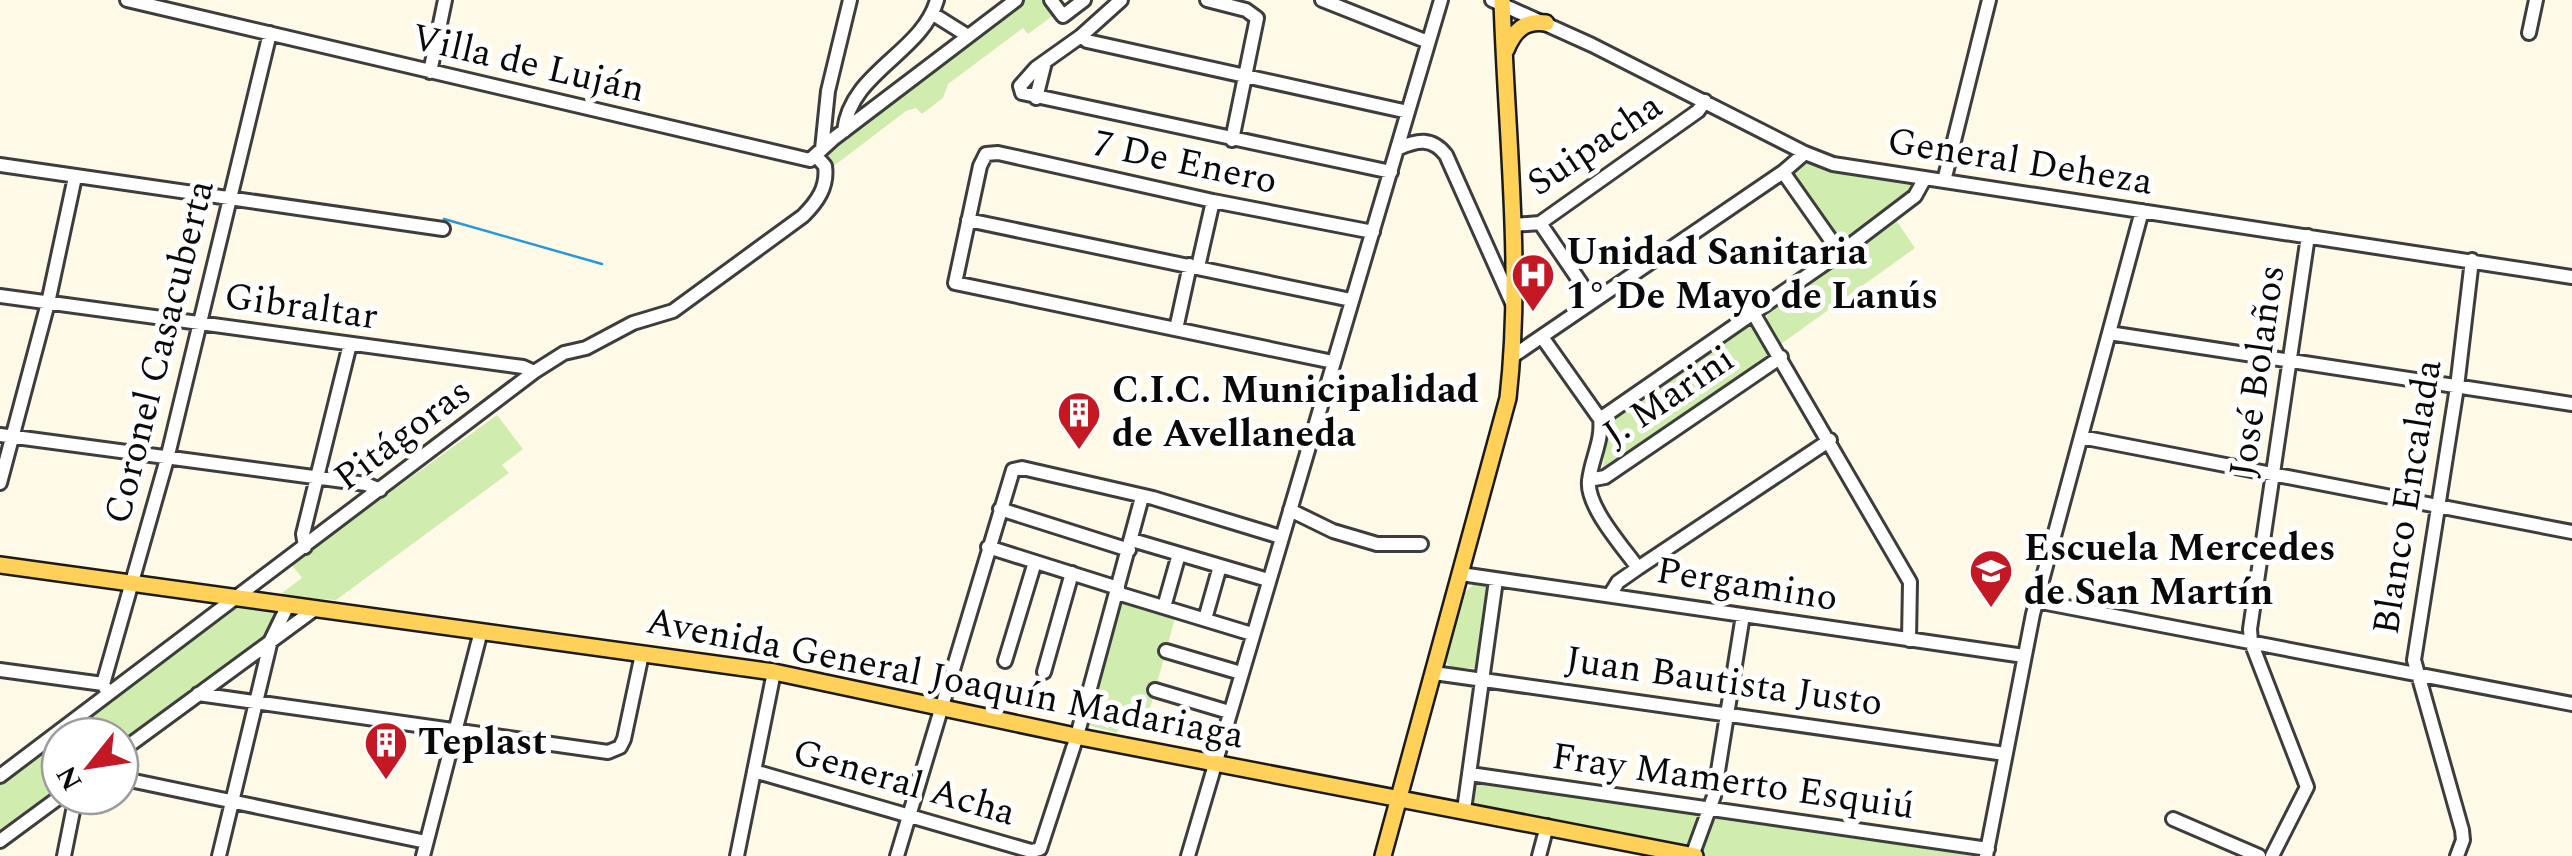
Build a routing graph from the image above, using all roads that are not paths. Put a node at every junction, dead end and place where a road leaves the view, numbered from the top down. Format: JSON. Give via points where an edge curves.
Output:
{"nodes":[{"id":1,"x":126,"y":0,"type":"edge"},
{"id":2,"x":446,"y":0,"type":"edge"},
{"id":3,"x":850,"y":0,"type":"edge"},
{"id":4,"x":937,"y":0,"type":"edge"},
{"id":5,"x":1016,"y":0,"type":"edge"},
{"id":6,"x":1051,"y":0,"type":"edge"},
{"id":7,"x":1084,"y":0,"type":"edge"},
{"id":8,"x":1121,"y":0,"type":"edge"},
{"id":9,"x":1208,"y":0,"type":"edge"},
{"id":10,"x":1322,"y":0,"type":"edge"},
{"id":11,"x":1441,"y":0,"type":"edge"},
{"id":12,"x":1990,"y":0,"type":"edge"},
{"id":13,"x":2536,"y":0,"type":"edge"},
{"id":14,"x":1499,"y":2,"type":"edge"},
{"id":15,"x":933,"y":14,"type":"junction"},
{"id":16,"x":1546,"y":23,"type":"junction"},
{"id":17,"x":270,"y":34,"type":"junction"},
{"id":18,"x":2528,"y":34,"type":"dead end"},
{"id":19,"x":968,"y":36,"type":"junction"},
{"id":20,"x":1081,"y":36,"type":"junction"},
{"id":21,"x":1428,"y":42,"type":"junction"},
{"id":22,"x":1506,"y":50,"type":"junction"},
{"id":23,"x":430,"y":72,"type":"junction"},
{"id":24,"x":1246,"y":76,"type":"junction"},
{"id":25,"x":1705,"y":101,"type":"junction"},
{"id":26,"x":1408,"y":112,"type":"junction"},
{"id":27,"x":844,"y":131,"type":"junction"},
{"id":28,"x":1232,"y":140,"type":"junction"},
{"id":29,"x":1399,"y":148,"type":"junction"},
{"id":30,"x":820,"y":153,"type":"junction"},
{"id":31,"x":1804,"y":153,"type":"junction"},
{"id":32,"x":0,"y":165,"type":"edge"},
{"id":33,"x":1392,"y":172,"type":"junction"},
{"id":34,"x":1783,"y":172,"type":"junction"},
{"id":35,"x":75,"y":177,"type":"junction"},
{"id":36,"x":1925,"y":178,"type":"junction"},
{"id":37,"x":1944,"y":181,"type":"junction"},
{"id":38,"x":230,"y":200,"type":"junction"},
{"id":39,"x":1213,"y":201,"type":"junction"},
{"id":40,"x":2142,"y":211,"type":"junction"},
{"id":41,"x":968,"y":220,"type":"junction"},
{"id":42,"x":1540,"y":223,"type":"junction"},
{"id":43,"x":1512,"y":225,"type":"junction"},
{"id":44,"x":444,"y":229,"type":"dead end"},
{"id":45,"x":1372,"y":232,"type":"junction"},
{"id":46,"x":2308,"y":236,"type":"junction"},
{"id":47,"x":1840,"y":253,"type":"junction"},
{"id":48,"x":2472,"y":260,"type":"junction"},
{"id":49,"x":1194,"y":266,"type":"junction"},
{"id":50,"x":2572,"y":276,"type":"edge"},
{"id":51,"x":0,"y":296,"type":"edge"},
{"id":52,"x":1351,"y":300,"type":"junction"},
{"id":53,"x":1593,"y":301,"type":"junction"},
{"id":54,"x":48,"y":303,"type":"junction"},
{"id":55,"x":1513,"y":305,"type":"junction"},
{"id":56,"x":1752,"y":311,"type":"junction"},
{"id":57,"x":201,"y":324,"type":"junction"},
{"id":58,"x":1176,"y":328,"type":"junction"},
{"id":59,"x":2109,"y":333,"type":"junction"},
{"id":60,"x":1542,"y":337,"type":"junction"},
{"id":61,"x":350,"y":344,"type":"junction"},
{"id":62,"x":1513,"y":356,"type":"junction"},
{"id":63,"x":1781,"y":358,"type":"junction"},
{"id":64,"x":1333,"y":362,"type":"junction"},
{"id":65,"x":2291,"y":362,"type":"junction"},
{"id":66,"x":534,"y":372,"type":"junction"},
{"id":67,"x":2456,"y":386,"type":"junction"},
{"id":68,"x":2572,"y":404,"type":"edge"},
{"id":69,"x":1600,"y":419,"type":"junction"},
{"id":70,"x":6,"y":435,"type":"edge"},
{"id":71,"x":2082,"y":437,"type":"junction"},
{"id":72,"x":1830,"y":440,"type":"junction"},
{"id":73,"x":168,"y":459,"type":"junction"},
{"id":74,"x":2273,"y":476,"type":"junction"},
{"id":75,"x":316,"y":478,"type":"junction"},
{"id":76,"x":1589,"y":480,"type":"junction"},
{"id":77,"x":0,"y":482,"type":"edge"},
{"id":78,"x":380,"y":490,"type":"junction"},
{"id":79,"x":1142,"y":497,"type":"junction"},
{"id":80,"x":2438,"y":507,"type":"junction"},
{"id":81,"x":1000,"y":508,"type":"junction"},
{"id":82,"x":1290,"y":510,"type":"junction"},
{"id":83,"x":2572,"y":532,"type":"edge"},
{"id":84,"x":1281,"y":537,"type":"junction"},
{"id":85,"x":1421,"y":544,"type":"dead end"},
{"id":86,"x":1130,"y":545,"type":"junction"},
{"id":87,"x":306,"y":547,"type":"junction"},
{"id":88,"x":988,"y":547,"type":"junction"},
{"id":89,"x":1178,"y":554,"type":"junction"},
{"id":90,"x":1035,"y":562,"type":"junction"},
{"id":91,"x":0,"y":565,"type":"edge"},
{"id":92,"x":1220,"y":566,"type":"junction"},
{"id":93,"x":1638,"y":568,"type":"junction"},
{"id":94,"x":1072,"y":572,"type":"junction"},
{"id":95,"x":1461,"y":574,"type":"junction"},
{"id":96,"x":1268,"y":580,"type":"junction"},
{"id":97,"x":1496,"y":580,"type":"junction"},
{"id":98,"x":132,"y":582,"type":"junction"},
{"id":99,"x":1117,"y":590,"type":"junction"},
{"id":100,"x":1610,"y":594,"type":"junction"},
{"id":101,"x":236,"y":597,"type":"junction"},
{"id":102,"x":2036,"y":601,"type":"junction"},
{"id":103,"x":288,"y":605,"type":"junction"},
{"id":104,"x":1164,"y":607,"type":"junction"},
{"id":105,"x":315,"y":609,"type":"junction"},
{"id":106,"x":1743,"y":615,"type":"junction"},
{"id":107,"x":1205,"y":620,"type":"junction"},
{"id":108,"x":481,"y":631,"type":"junction"},
{"id":109,"x":1252,"y":634,"type":"junction"},
{"id":110,"x":272,"y":640,"type":"junction"},
{"id":111,"x":1909,"y":640,"type":"junction"},
{"id":112,"x":2251,"y":642,"type":"junction"},
{"id":113,"x":1166,"y":650,"type":"dead end"},
{"id":114,"x":642,"y":654,"type":"junction"},
{"id":115,"x":2024,"y":656,"type":"junction"},
{"id":116,"x":1006,"y":661,"type":"dead end"},
{"id":117,"x":0,"y":670,"type":"edge"},
{"id":118,"x":774,"y":672,"type":"junction"},
{"id":119,"x":1044,"y":672,"type":"dead end"},
{"id":120,"x":1241,"y":673,"type":"junction"},
{"id":121,"x":1434,"y":673,"type":"junction"},
{"id":122,"x":2415,"y":675,"type":"junction"},
{"id":123,"x":1482,"y":678,"type":"junction"},
{"id":124,"x":106,"y":689,"type":"junction"},
{"id":125,"x":1155,"y":690,"type":"dead end"},
{"id":126,"x":198,"y":694,"type":"junction"},
{"id":127,"x":257,"y":704,"type":"junction"},
{"id":128,"x":2572,"y":704,"type":"edge"},
{"id":129,"x":940,"y":707,"type":"junction"},
{"id":130,"x":1229,"y":712,"type":"junction"},
{"id":131,"x":1728,"y":712,"type":"junction"},
{"id":132,"x":455,"y":731,"type":"junction"},
{"id":133,"x":1077,"y":736,"type":"junction"},
{"id":134,"x":140,"y":737,"type":"edge"},
{"id":135,"x":2005,"y":754,"type":"junction"},
{"id":136,"x":1214,"y":763,"type":"junction"},
{"id":137,"x":754,"y":772,"type":"junction"},
{"id":138,"x":1470,"y":774,"type":"junction"},
{"id":139,"x":0,"y":776,"type":"edge"},
{"id":140,"x":140,"y":782,"type":"edge"},
{"id":141,"x":1399,"y":797,"type":"junction"},
{"id":142,"x":233,"y":800,"type":"junction"},
{"id":143,"x":1464,"y":810,"type":"junction"},
{"id":144,"x":1711,"y":810,"type":"junction"},
{"id":145,"x":40,"y":811,"type":"edge"},
{"id":146,"x":72,"y":816,"type":"edge"},
{"id":147,"x":909,"y":816,"type":"junction"},
{"id":148,"x":2173,"y":820,"type":"dead end"},
{"id":149,"x":1547,"y":826,"type":"junction"},
{"id":150,"x":0,"y":841,"type":"edge"},
{"id":151,"x":424,"y":849,"type":"edge"},
{"id":152,"x":1987,"y":853,"type":"edge"},
{"id":153,"x":64,"y":856,"type":"edge"},
{"id":154,"x":219,"y":856,"type":"edge"},
{"id":155,"x":736,"y":856,"type":"edge"},
{"id":156,"x":897,"y":856,"type":"edge"},
{"id":157,"x":1188,"y":856,"type":"edge"},
{"id":158,"x":1384,"y":856,"type":"edge"},
{"id":159,"x":1539,"y":856,"type":"edge"},
{"id":160,"x":1693,"y":856,"type":"edge"},
{"id":161,"x":2259,"y":856,"type":"edge"},
{"id":162,"x":2272,"y":856,"type":"edge"},
{"id":163,"x":2457,"y":856,"type":"edge"}],
"edges":[{"from":1,"to":17,"type":"street","name":"Villa de Luján"},
{"from":2,"to":23,"type":"street"},
{"from":3,"to":30,"type":"street"},
{"from":4,"to":15,"type":"street"},
{"from":5,"to":19,"type":"street"},
{"from":6,"to":7,"type":"street","via":[[1063,16]]},
{"from":8,"to":20,"type":"street"},
{"from":9,"to":24,"type":"street","via":[[1256,14]]},
{"from":10,"to":21,"type":"street"},
{"from":11,"to":21,"type":"street"},
{"from":12,"to":37,"type":"street"},
{"from":13,"to":18,"type":"street"},
{"from":14,"to":16,"type":"street","name":"General Deheza"},
{"from":14,"to":22,"type":"main road"},
{"from":15,"to":19,"type":"street"},
{"from":15,"to":27,"type":"street","via":[[856,96]]},
{"from":16,"to":22,"type":"main road","via":[[1523,26]]},
{"from":16,"to":25,"type":"street","name":"General Deheza"},
{"from":17,"to":23,"type":"street","name":"Villa de Luján"},
{"from":17,"to":38,"type":"street","name":"Coronel Casacuberta"},
{"from":19,"to":27,"type":"street"},
{"from":20,"to":24,"type":"street"},
{"from":20,"to":28,"type":"street","via":[[1045,61],[1029,96]]},
{"from":21,"to":26,"type":"street"},
{"from":22,"to":43,"type":"main road"},
{"from":23,"to":30,"type":"street","name":"Villa de Luján","via":[[799,158]]},
{"from":24,"to":26,"type":"street"},
{"from":24,"to":28,"type":"street"},
{"from":25,"to":31,"type":"street","name":"General Deheza"},
{"from":25,"to":42,"type":"street","name":"Suipacha"},
{"from":26,"to":29,"type":"street"},
{"from":27,"to":30,"type":"street"},
{"from":28,"to":33,"type":"street"},
{"from":29,"to":33,"type":"street"},
{"from":29,"to":55,"type":"street","via":[[1428,141],[1446,154]]},
{"from":30,"to":66,"type":"street","name":"Pitágoras","via":[[825,184],[803,216],[673,310],[564,353]]},
{"from":31,"to":34,"type":"street"},
{"from":31,"to":36,"type":"street","name":"General Deheza","via":[[1832,164]]},
{"from":32,"to":35,"type":"street"},
{"from":33,"to":45,"type":"street"},
{"from":34,"to":47,"type":"street"},
{"from":34,"to":53,"type":"street"},
{"from":35,"to":38,"type":"street"},
{"from":35,"to":54,"type":"street"},
{"from":36,"to":37,"type":"street","name":"General Deheza"},
{"from":36,"to":47,"type":"street","via":[[1915,196]]},
{"from":37,"to":40,"type":"street","name":"General Deheza"},
{"from":38,"to":44,"type":"street"},
{"from":38,"to":57,"type":"street","name":"Coronel Casacuberta"},
{"from":39,"to":41,"type":"street","name":"7 De Enero","via":[[998,153],[986,154],[980,166]]},
{"from":39,"to":45,"type":"street","name":"7 De Enero"},
{"from":39,"to":49,"type":"street"},
{"from":40,"to":46,"type":"street","name":"General Deheza"},
{"from":40,"to":59,"type":"street"},
{"from":41,"to":49,"type":"street"},
{"from":41,"to":58,"type":"street","via":[[955,283]]},
{"from":42,"to":43,"type":"street","name":"Suipacha"},
{"from":42,"to":53,"type":"street"},
{"from":43,"to":55,"type":"main road"},
{"from":45,"to":52,"type":"street"},
{"from":46,"to":48,"type":"street","name":"General Deheza"},
{"from":46,"to":65,"type":"street","name":"José Bolaños"},
{"from":47,"to":56,"type":"street"},
{"from":48,"to":50,"type":"street","name":"General Deheza"},
{"from":48,"to":67,"type":"street","name":"Blanco Encalada"},
{"from":49,"to":52,"type":"street"},
{"from":49,"to":58,"type":"street"},
{"from":51,"to":54,"type":"street","name":"Gibraltar"},
{"from":52,"to":64,"type":"street"},
{"from":53,"to":60,"type":"street"},
{"from":54,"to":57,"type":"street","name":"Gibraltar"},
{"from":54,"to":70,"type":"street"},
{"from":55,"to":62,"type":"main road"},
{"from":56,"to":63,"type":"street"},
{"from":56,"to":69,"type":"street"},
{"from":57,"to":61,"type":"street","name":"Gibraltar"},
{"from":57,"to":73,"type":"street","name":"Coronel Casacuberta"},
{"from":58,"to":64,"type":"street"},
{"from":59,"to":65,"type":"street"},
{"from":59,"to":71,"type":"street"},
{"from":60,"to":62,"type":"street"},
{"from":60,"to":69,"type":"street"},
{"from":61,"to":66,"type":"street","name":"Gibraltar"},
{"from":61,"to":75,"type":"street"},
{"from":62,"to":95,"type":"main road","via":[[1504,419]]},
{"from":63,"to":72,"type":"street"},
{"from":63,"to":76,"type":"street","name":"J. Marini","via":[[1605,477]]},
{"from":64,"to":82,"type":"street"},
{"from":65,"to":67,"type":"street"},
{"from":65,"to":74,"type":"street","name":"José Bolaños"},
{"from":66,"to":78,"type":"street","name":"Pitágoras"},
{"from":67,"to":68,"type":"street"},
{"from":67,"to":80,"type":"street","name":"Blanco Encalada"},
{"from":69,"to":76,"type":"street"},
{"from":70,"to":73,"type":"street"},
{"from":70,"to":77,"type":"street"},
{"from":71,"to":74,"type":"street"},
{"from":71,"to":102,"type":"street"},
{"from":72,"to":93,"type":"street"},
{"from":72,"to":111,"type":"street","via":[[1910,582]]},
{"from":73,"to":75,"type":"street"},
{"from":73,"to":98,"type":"street","name":"Coronel Casacuberta"},
{"from":74,"to":80,"type":"street"},
{"from":74,"to":112,"type":"street","name":"José Bolaños"},
{"from":75,"to":78,"type":"street"},
{"from":75,"to":87,"type":"street"},
{"from":76,"to":93,"type":"street","via":[[1592,502]]},
{"from":78,"to":87,"type":"street","name":"Pitágoras"},
{"from":79,"to":81,"type":"street","via":[[1017,468]]},
{"from":79,"to":84,"type":"street"},
{"from":79,"to":86,"type":"street"},
{"from":80,"to":83,"type":"street"},
{"from":80,"to":122,"type":"street","name":"Blanco Encalada"},
{"from":81,"to":86,"type":"street"},
{"from":81,"to":88,"type":"street"},
{"from":82,"to":84,"type":"street"},
{"from":82,"to":85,"type":"street","via":[[1377,544]]},
{"from":84,"to":96,"type":"street"},
{"from":86,"to":89,"type":"street"},
{"from":86,"to":99,"type":"street"},
{"from":87,"to":101,"type":"street","name":"Pitágoras"},
{"from":88,"to":90,"type":"street"},
{"from":88,"to":129,"type":"street"},
{"from":89,"to":92,"type":"street"},
{"from":89,"to":104,"type":"street"},
{"from":90,"to":94,"type":"street"},
{"from":90,"to":116,"type":"street"},
{"from":91,"to":98,"type":"main road","name":"Avenida General Joaquín Madariaga"},
{"from":92,"to":96,"type":"street"},
{"from":92,"to":107,"type":"street"},
{"from":93,"to":100,"type":"street"},
{"from":94,"to":99,"type":"street"},
{"from":94,"to":119,"type":"street"},
{"from":95,"to":97,"type":"street","name":"Pergamino"},
{"from":95,"to":121,"type":"main road"},
{"from":96,"to":109,"type":"street"},
{"from":97,"to":100,"type":"street","name":"Pergamino"},
{"from":97,"to":123,"type":"street"},
{"from":98,"to":101,"type":"main road","name":"Avenida General Joaquín Madariaga"},
{"from":98,"to":124,"type":"street","name":"Coronel Casacuberta"},
{"from":99,"to":104,"type":"street"},
{"from":99,"to":133,"type":"street"},
{"from":100,"to":106,"type":"street","name":"Pergamino"},
{"from":101,"to":103,"type":"main road","name":"Avenida General Joaquín Madariaga"},
{"from":101,"to":124,"type":"street","name":"Pitágoras"},
{"from":102,"to":112,"type":"street"},
{"from":102,"to":115,"type":"street"},
{"from":103,"to":105,"type":"main road","name":"Avenida General Joaquín Madariaga"},
{"from":103,"to":110,"type":"street"},
{"from":104,"to":107,"type":"street"},
{"from":105,"to":108,"type":"main road","name":"Avenida General Joaquín Madariaga"},
{"from":105,"to":110,"type":"street"},
{"from":106,"to":111,"type":"street","name":"Pergamino"},
{"from":106,"to":131,"type":"street"},
{"from":107,"to":109,"type":"street"},
{"from":108,"to":114,"type":"main road","name":"Avenida General Joaquín Madariaga"},
{"from":108,"to":132,"type":"street"},
{"from":109,"to":120,"type":"street"},
{"from":110,"to":126,"type":"street"},
{"from":110,"to":127,"type":"street"},
{"from":111,"to":115,"type":"street","name":"Pergamino"},
{"from":112,"to":122,"type":"street"},
{"from":112,"to":162,"type":"street","name":"José Bolaños","via":[[2306,787]]},
{"from":113,"to":120,"type":"street"},
{"from":114,"to":118,"type":"main road","name":"Avenida General Joaquín Madariaga"},
{"from":114,"to":132,"type":"street","via":[[620,746],[608,752]]},
{"from":115,"to":135,"type":"street"},
{"from":117,"to":124,"type":"street"},
{"from":118,"to":129,"type":"main road","name":"Avenida General Joaquín Madariaga"},
{"from":118,"to":137,"type":"street"},
{"from":120,"to":130,"type":"street"},
{"from":121,"to":123,"type":"street","name":"Juan Bautista Justo"},
{"from":121,"to":141,"type":"main road"},
{"from":122,"to":128,"type":"street"},
{"from":122,"to":163,"type":"street","name":"Blanco Encalada","via":[[2462,830]]},
{"from":123,"to":131,"type":"street","name":"Juan Bautista Justo"},
{"from":123,"to":138,"type":"street"},
{"from":124,"to":139,"type":"street","name":"Pitágoras"},
{"from":125,"to":130,"type":"street"},
{"from":126,"to":127,"type":"street"},
{"from":126,"to":134,"type":"street"},
{"from":127,"to":132,"type":"street"},
{"from":127,"to":142,"type":"street"},
{"from":129,"to":133,"type":"main road","name":"Avenida General Joaquín Madariaga"},
{"from":129,"to":147,"type":"street"},
{"from":130,"to":136,"type":"street"},
{"from":131,"to":135,"type":"street","name":"Juan Bautista Justo"},
{"from":131,"to":144,"type":"street"},
{"from":132,"to":151,"type":"street"},
{"from":133,"to":136,"type":"main road","name":"Avenida General Joaquín Madariaga"},
{"from":133,"to":147,"type":"street","name":"General Acha","via":[[1036,851]]},
{"from":135,"to":152,"type":"street"},
{"from":136,"to":141,"type":"main road","name":"Avenida General Joaquín Madariaga"},
{"from":136,"to":157,"type":"street"},
{"from":137,"to":147,"type":"street","name":"General Acha"},
{"from":137,"to":155,"type":"street"},
{"from":138,"to":143,"type":"street"},
{"from":138,"to":144,"type":"street","name":"Fray Mamerto Esquiú"},
{"from":140,"to":142,"type":"street"},
{"from":141,"to":143,"type":"main road","name":"Avenida General Joaquín Madariaga"},
{"from":141,"to":158,"type":"main road"},
{"from":142,"to":151,"type":"street"},
{"from":142,"to":154,"type":"street"},
{"from":143,"to":149,"type":"main road","name":"Avenida General Joaquín Madariaga"},
{"from":144,"to":152,"type":"street","name":"Fray Mamerto Esquiú"},
{"from":144,"to":160,"type":"street"},
{"from":145,"to":150,"type":"street"},
{"from":146,"to":153,"type":"street"},
{"from":147,"to":156,"type":"street"},
{"from":148,"to":161,"type":"street"},
{"from":149,"to":159,"type":"street"},
{"from":149,"to":160,"type":"main road","name":"Avenida General Joaquín Madariaga"}]}
